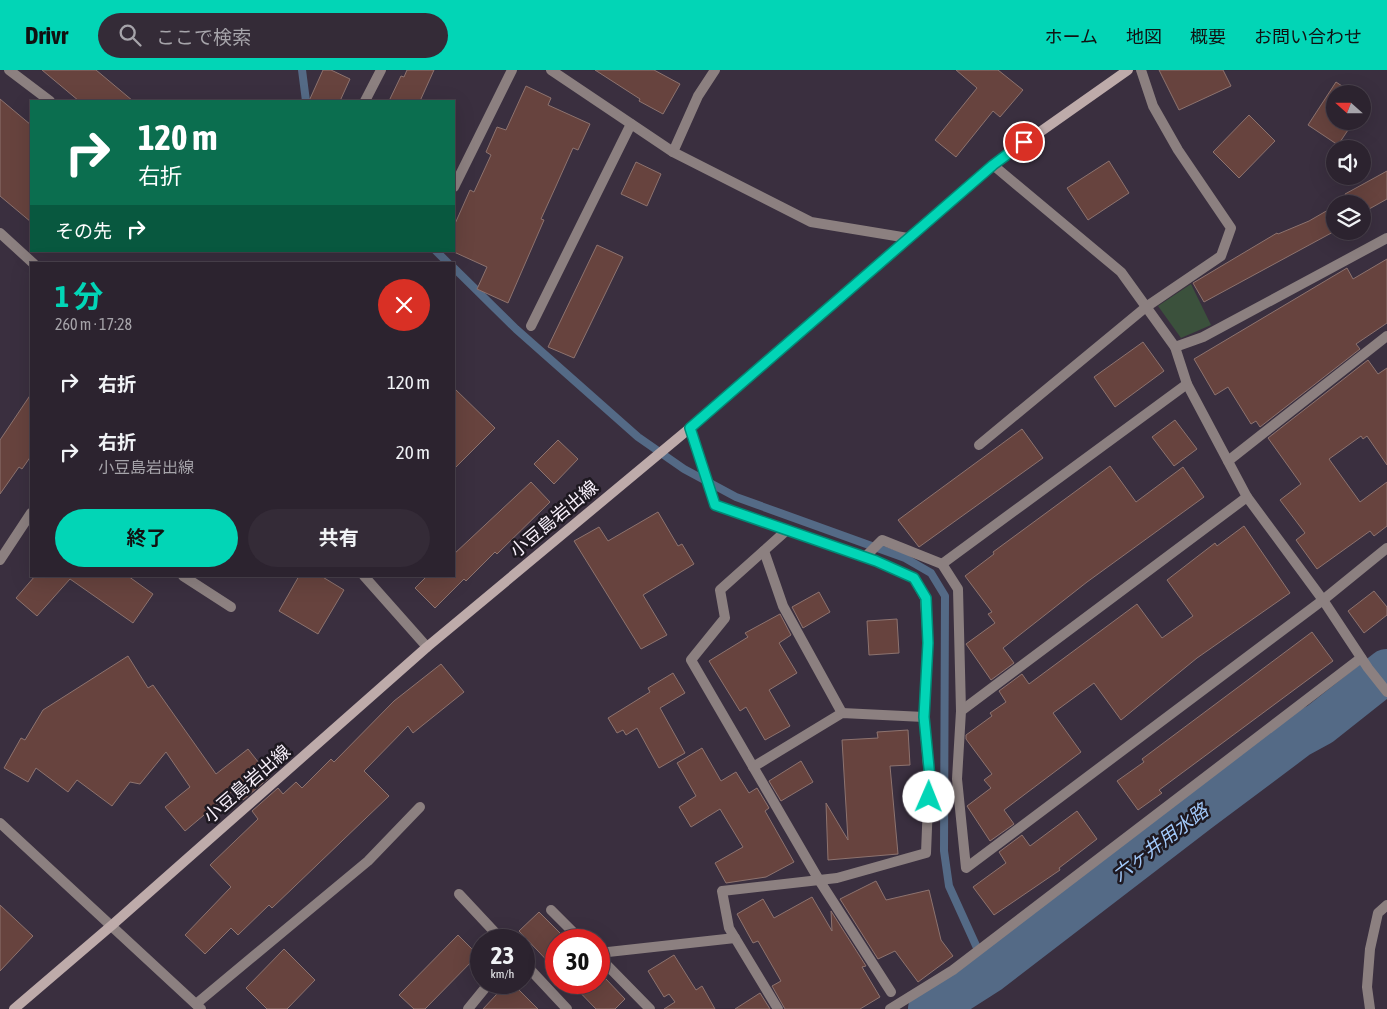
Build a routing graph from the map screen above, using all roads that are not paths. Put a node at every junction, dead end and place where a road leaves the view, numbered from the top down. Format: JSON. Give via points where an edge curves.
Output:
{"nodes":[{"id":1,"x":10,"y":70,"type":"edge"},
{"id":2,"x":381,"y":70,"type":"edge"},
{"id":3,"x":512,"y":70,"type":"edge"},
{"id":4,"x":552,"y":70,"type":"edge"},
{"id":5,"x":715,"y":70,"type":"edge"},
{"id":6,"x":1128,"y":70,"type":"edge"},
{"id":7,"x":1141,"y":70,"type":"edge"},
{"id":8,"x":49,"y":100,"type":"edge"},
{"id":9,"x":366,"y":100,"type":"edge"},
{"id":10,"x":631,"y":124,"type":"junction"},
{"id":11,"x":673,"y":152,"type":"junction"},
{"id":12,"x":993,"y":165,"type":"junction"},
{"id":13,"x":455,"y":185,"type":"edge"},
{"id":14,"x":0,"y":233,"type":"edge"},
{"id":15,"x":908,"y":238,"type":"junction"},
{"id":16,"x":1387,"y":238,"type":"edge"},
{"id":17,"x":32,"y":262,"type":"edge"},
{"id":18,"x":1146,"y":307,"type":"junction"},
{"id":19,"x":531,"y":326,"type":"dead end"},
{"id":20,"x":1387,"y":336,"type":"edge"},
{"id":21,"x":1175,"y":347,"type":"junction"},
{"id":22,"x":1186,"y":384,"type":"junction"},
{"id":23,"x":690,"y":428,"type":"junction"},
{"id":24,"x":980,"y":445,"type":"dead end"},
{"id":25,"x":1228,"y":461,"type":"junction"},
{"id":26,"x":1247,"y":497,"type":"junction"},
{"id":27,"x":30,"y":515,"type":"edge"},
{"id":28,"x":787,"y":530,"type":"junction"},
{"id":29,"x":1387,"y":548,"type":"edge"},
{"id":30,"x":764,"y":551,"type":"junction"},
{"id":31,"x":865,"y":557,"type":"junction"},
{"id":32,"x":0,"y":560,"type":"edge"},
{"id":33,"x":942,"y":564,"type":"junction"},
{"id":34,"x":184,"y":577,"type":"edge"},
{"id":35,"x":365,"y":577,"type":"edge"},
{"id":36,"x":1323,"y":600,"type":"junction"},
{"id":37,"x":231,"y":607,"type":"dead end"},
{"id":38,"x":427,"y":647,"type":"junction"},
{"id":39,"x":1361,"y":658,"type":"junction"},
{"id":40,"x":1387,"y":692,"type":"edge"},
{"id":41,"x":961,"y":711,"type":"junction"},
{"id":42,"x":842,"y":713,"type":"junction"},
{"id":43,"x":924,"y":717,"type":"junction"},
{"id":44,"x":753,"y":767,"type":"junction"},
{"id":45,"x":420,"y":807,"type":"dead end"},
{"id":46,"x":0,"y":823,"type":"edge"},
{"id":47,"x":819,"y":880,"type":"junction"},
{"id":48,"x":459,"y":894,"type":"dead end"},
{"id":49,"x":1387,"y":905,"type":"edge"},
{"id":50,"x":551,"y":910,"type":"dead end"},
{"id":51,"x":111,"y":926,"type":"junction"},
{"id":52,"x":492,"y":929,"type":"edge"},
{"id":53,"x":570,"y":929,"type":"edge"},
{"id":54,"x":735,"y":938,"type":"junction"},
{"id":55,"x":610,"y":953,"type":"edge"},
{"id":56,"x":610,"y":969,"type":"edge"},
{"id":57,"x":535,"y":975,"type":"edge"},
{"id":58,"x":891,"y":992,"type":"dead end"},
{"id":59,"x":480,"y":994,"type":"edge"},
{"id":60,"x":198,"y":1007,"type":"edge"},
{"id":61,"x":14,"y":1009,"type":"edge"},
{"id":62,"x":468,"y":1009,"type":"edge"},
{"id":63,"x":567,"y":1009,"type":"edge"},
{"id":64,"x":650,"y":1009,"type":"edge"},
{"id":65,"x":778,"y":1009,"type":"edge"},
{"id":66,"x":890,"y":1009,"type":"edge"},
{"id":67,"x":1370,"y":1009,"type":"edge"}],
"edges":[{"from":1,"to":8,"type":"street"},
{"from":2,"to":9,"type":"street"},
{"from":3,"to":13,"type":"street"},
{"from":4,"to":10,"type":"street"},
{"from":5,"to":11,"type":"street","via":[[698,96]]},
{"from":6,"to":12,"type":"main road","name":"小豆島岩出線"},
{"from":7,"to":18,"type":"street","via":[[1157,114],[1231,228],[1221,256]]},
{"from":10,"to":11,"type":"street"},
{"from":10,"to":19,"type":"street"},
{"from":11,"to":15,"type":"street","via":[[811,222]]},
{"from":12,"to":15,"type":"main road","name":"小豆島岩出線"},
{"from":12,"to":18,"type":"street","via":[[1122,272]]},
{"from":14,"to":17,"type":"street"},
{"from":15,"to":23,"type":"main road","name":"小豆島岩出線"},
{"from":16,"to":21,"type":"street","via":[[1203,337]]},
{"from":18,"to":21,"type":"street"},
{"from":18,"to":24,"type":"street"},
{"from":20,"to":25,"type":"street"},
{"from":21,"to":22,"type":"street"},
{"from":22,"to":25,"type":"street"},
{"from":22,"to":33,"type":"street"},
{"from":23,"to":28,"type":"street","via":[[715,505]]},
{"from":23,"to":38,"type":"main road","name":"小豆島岩出線"},
{"from":25,"to":26,"type":"street"},
{"from":26,"to":36,"type":"street"},
{"from":26,"to":41,"type":"street"},
{"from":27,"to":32,"type":"street"},
{"from":28,"to":30,"type":"street"},
{"from":28,"to":31,"type":"street"},
{"from":29,"to":36,"type":"street"},
{"from":30,"to":42,"type":"street","via":[[783,606]]},
{"from":30,"to":44,"type":"street","via":[[720,590],[725,618],[691,660]]},
{"from":31,"to":33,"type":"street","via":[[882,540]]},
{"from":31,"to":43,"type":"street","via":[[914,578],[926,598],[928,643]]},
{"from":33,"to":41,"type":"street","via":[[958,589]]},
{"from":34,"to":37,"type":"street"},
{"from":35,"to":38,"type":"street"},
{"from":36,"to":39,"type":"street"},
{"from":36,"to":41,"type":"street","via":[[966,868],[956,779]]},
{"from":38,"to":51,"type":"main road","name":"小豆島岩出線"},
{"from":39,"to":40,"type":"street"},
{"from":39,"to":66,"type":"street","via":[[953,970]]},
{"from":42,"to":43,"type":"street"},
{"from":42,"to":44,"type":"street"},
{"from":43,"to":47,"type":"street","via":[[930,778],[926,853]]},
{"from":44,"to":47,"type":"street"},
{"from":45,"to":60,"type":"street","via":[[368,861]]},
{"from":46,"to":51,"type":"street"},
{"from":47,"to":54,"type":"street","via":[[722,891],[729,928]]},
{"from":47,"to":58,"type":"street"},
{"from":48,"to":52,"type":"street"},
{"from":49,"to":67,"type":"street","via":[[1378,913],[1370,949],[1367,987]]},
{"from":50,"to":53,"type":"street"},
{"from":51,"to":60,"type":"street"},
{"from":51,"to":61,"type":"main road","name":"小豆島岩出線"},
{"from":54,"to":55,"type":"street"},
{"from":54,"to":65,"type":"street"},
{"from":56,"to":64,"type":"street"},
{"from":57,"to":63,"type":"street"},
{"from":59,"to":62,"type":"street"}]}
